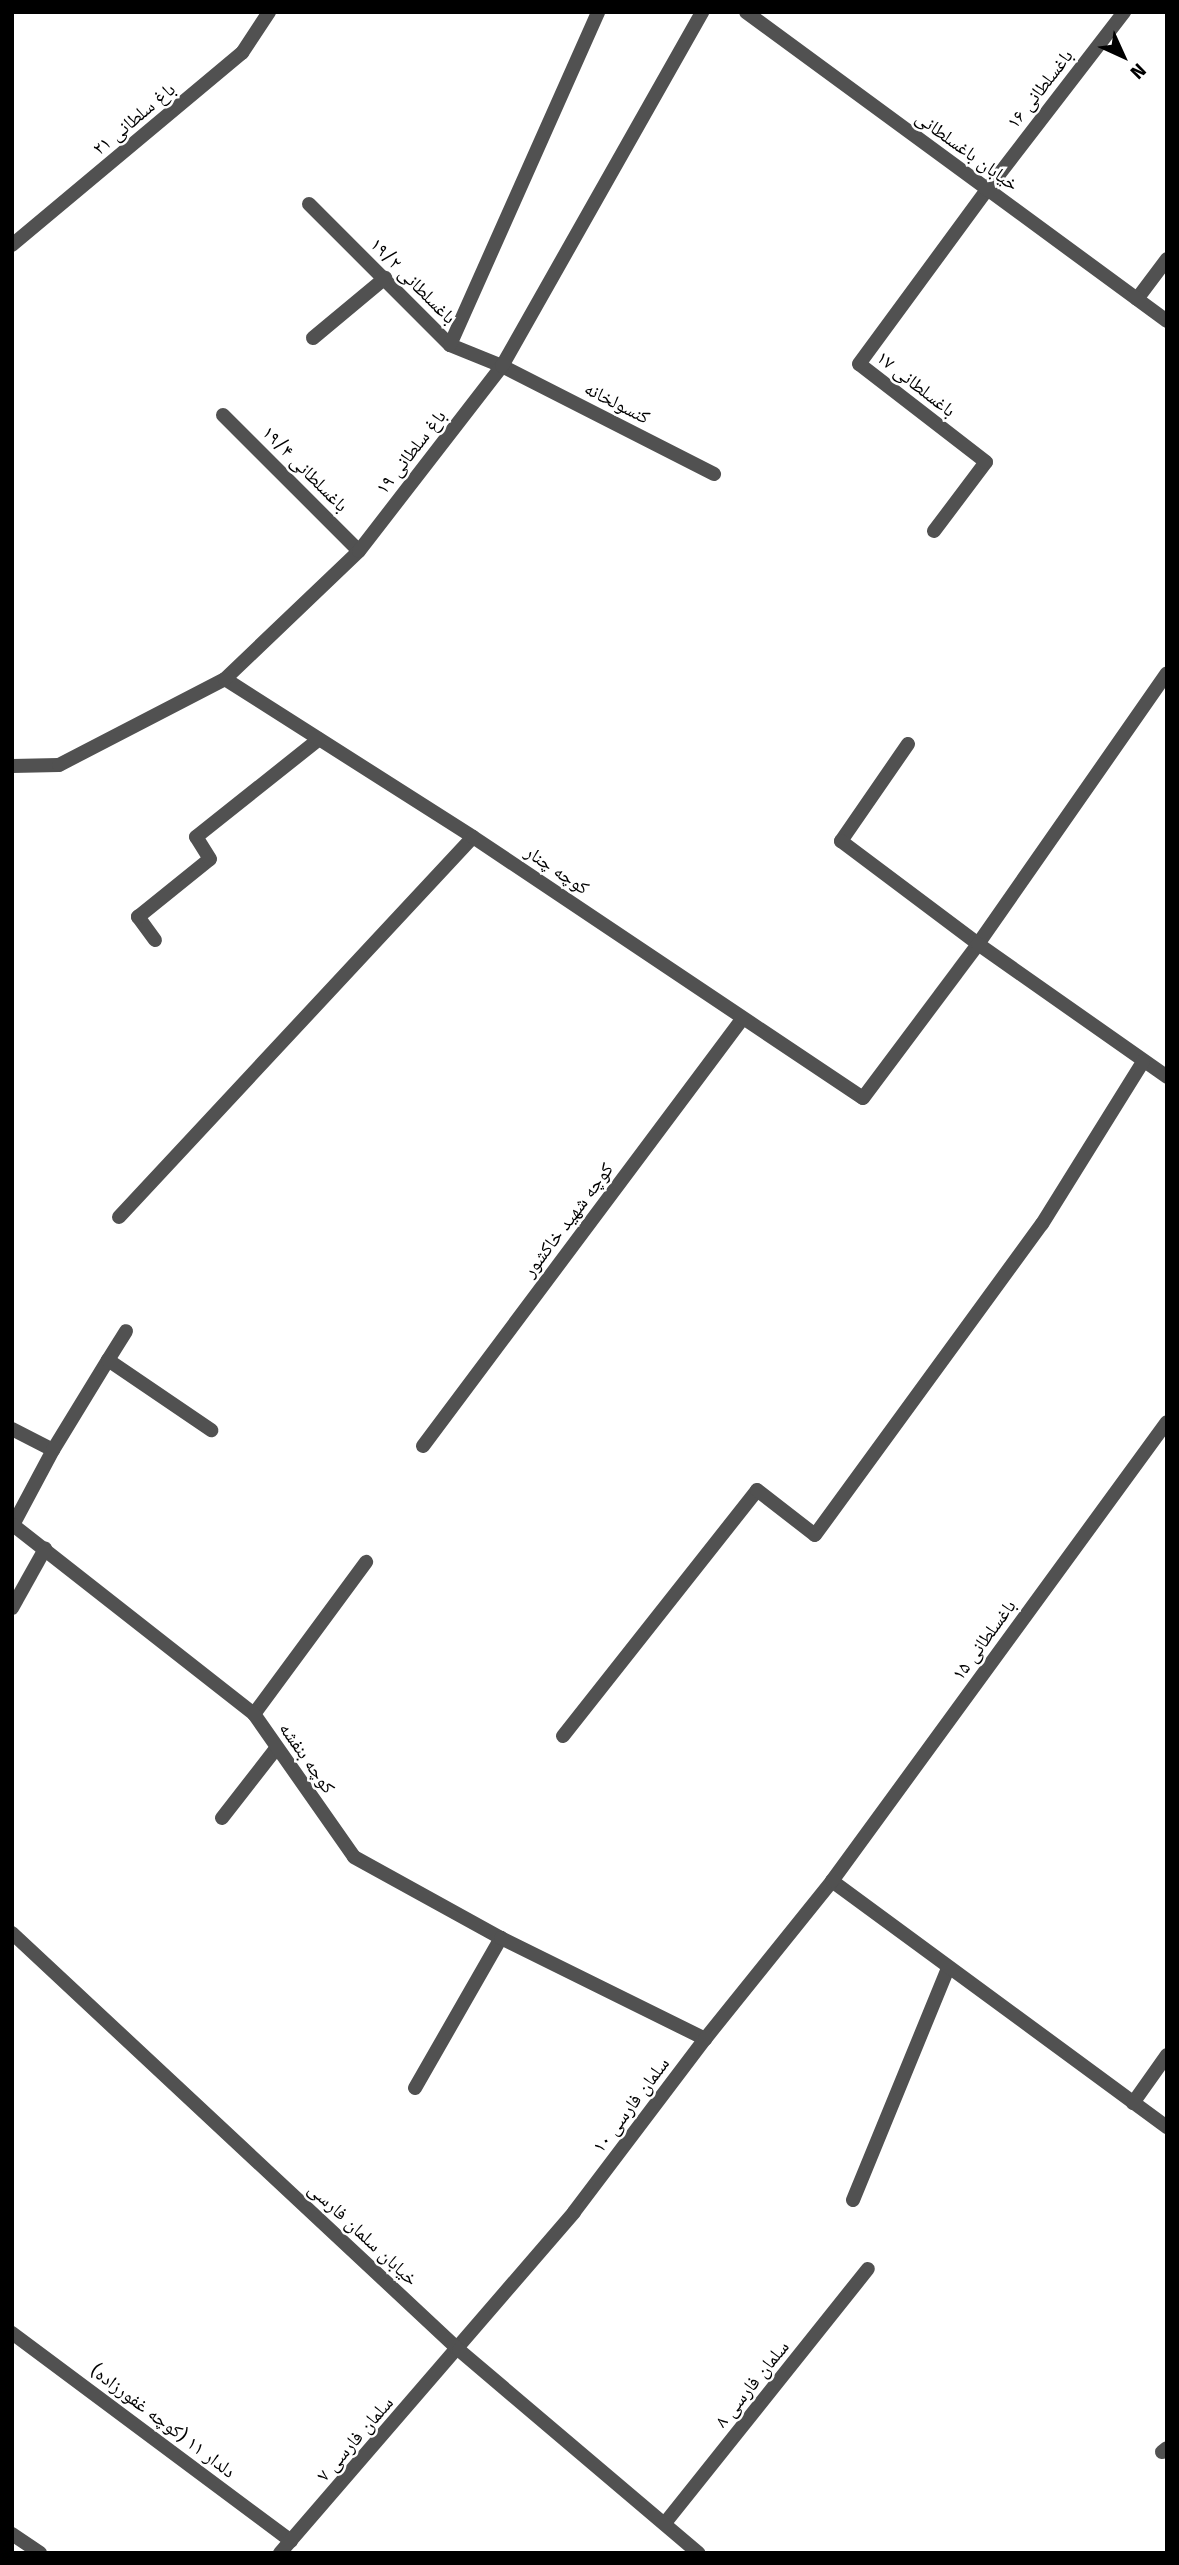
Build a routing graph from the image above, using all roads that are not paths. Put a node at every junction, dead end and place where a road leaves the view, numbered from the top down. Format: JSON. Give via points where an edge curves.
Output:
{"nodes":[{"id":1,"x":269,"y":12,"type":"edge"},
{"id":2,"x":598,"y":12,"type":"edge"},
{"id":3,"x":702,"y":12,"type":"edge"},
{"id":4,"x":746,"y":12,"type":"edge"},
{"id":5,"x":1124,"y":12,"type":"edge"},
{"id":6,"x":987,"y":190,"type":"junction"},
{"id":7,"x":309,"y":204,"type":"dead end"},
{"id":8,"x":12,"y":245,"type":"edge"},
{"id":9,"x":1167,"y":260,"type":"edge"},
{"id":10,"x":385,"y":278,"type":"junction"},
{"id":11,"x":1137,"y":299,"type":"junction"},
{"id":12,"x":1167,"y":321,"type":"edge"},
{"id":13,"x":313,"y":338,"type":"dead end"},
{"id":14,"x":450,"y":345,"type":"junction"},
{"id":15,"x":502,"y":366,"type":"junction"},
{"id":16,"x":223,"y":415,"type":"dead end"},
{"id":17,"x":714,"y":474,"type":"dead end"},
{"id":18,"x":934,"y":531,"type":"dead end"},
{"id":19,"x":359,"y":551,"type":"junction"},
{"id":20,"x":1167,"y":673,"type":"edge"},
{"id":21,"x":225,"y":679,"type":"junction"},
{"id":22,"x":319,"y":739,"type":"junction"},
{"id":23,"x":908,"y":744,"type":"dead end"},
{"id":24,"x":12,"y":766,"type":"edge"},
{"id":25,"x":473,"y":837,"type":"junction"},
{"id":26,"x":155,"y":940,"type":"dead end"},
{"id":27,"x":978,"y":944,"type":"junction"},
{"id":28,"x":743,"y":1017,"type":"junction"},
{"id":29,"x":1143,"y":1062,"type":"junction"},
{"id":30,"x":1167,"y":1077,"type":"edge"},
{"id":31,"x":119,"y":1217,"type":"dead end"},
{"id":32,"x":126,"y":1331,"type":"dead end"},
{"id":33,"x":108,"y":1360,"type":"junction"},
{"id":34,"x":1167,"y":1422,"type":"edge"},
{"id":35,"x":12,"y":1429,"type":"edge"},
{"id":36,"x":211,"y":1430,"type":"dead end"},
{"id":37,"x":423,"y":1446,"type":"dead end"},
{"id":38,"x":53,"y":1450,"type":"junction"},
{"id":39,"x":45,"y":1549,"type":"junction"},
{"id":40,"x":366,"y":1562,"type":"dead end"},
{"id":41,"x":12,"y":1608,"type":"edge"},
{"id":42,"x":254,"y":1714,"type":"junction"},
{"id":43,"x":563,"y":1736,"type":"dead end"},
{"id":44,"x":275,"y":1750,"type":"junction"},
{"id":45,"x":222,"y":1818,"type":"dead end"},
{"id":46,"x":832,"y":1881,"type":"junction"},
{"id":47,"x":12,"y":1933,"type":"edge"},
{"id":48,"x":501,"y":1938,"type":"junction"},
{"id":49,"x":948,"y":1968,"type":"junction"},
{"id":50,"x":705,"y":2039,"type":"junction"},
{"id":51,"x":1167,"y":2055,"type":"edge"},
{"id":52,"x":415,"y":2088,"type":"dead end"},
{"id":53,"x":1133,"y":2103,"type":"junction"},
{"id":54,"x":1167,"y":2127,"type":"edge"},
{"id":55,"x":853,"y":2200,"type":"dead end"},
{"id":56,"x":868,"y":2269,"type":"dead end"},
{"id":57,"x":12,"y":2333,"type":"edge"},
{"id":58,"x":459,"y":2350,"type":"junction"},
{"id":59,"x":665,"y":2523,"type":"junction"},
{"id":60,"x":12,"y":2534,"type":"edge"},
{"id":61,"x":291,"y":2541,"type":"junction"},
{"id":62,"x":40,"y":2553,"type":"edge"},
{"id":63,"x":280,"y":2553,"type":"edge"},
{"id":64,"x":698,"y":2553,"type":"edge"}],
"edges":[{"from":1,"to":8,"type":"street","name":"باغ سلطانی ۲۱","via":[[242,54]]},
{"from":2,"to":14,"type":"street"},
{"from":3,"to":15,"type":"street","name":"باغ سلطانی ۱۹"},
{"from":4,"to":6,"type":"street","name":"خیابان باغسلطانی"},
{"from":5,"to":6,"type":"street","name":"باغسلطانی ۱۶"},
{"from":6,"to":11,"type":"street","name":"خیابان باغسلطانی"},
{"from":6,"to":18,"type":"street","name":"باغسلطانی ۱۷","via":[[859,364],[986,462]]},
{"from":7,"to":10,"type":"street","name":"باغسلطانی ۱۹/۲"},
{"from":9,"to":11,"type":"street"},
{"from":10,"to":13,"type":"street"},
{"from":10,"to":14,"type":"street","name":"باغسلطانی ۱۹/۲"},
{"from":11,"to":12,"type":"street","name":"خیابان باغسلطانی"},
{"from":14,"to":15,"type":"street","name":"باغسلطانی ۱۹/۲"},
{"from":15,"to":17,"type":"street","name":"کنسولخانه"},
{"from":15,"to":19,"type":"street","name":"باغ سلطانی ۱۹"},
{"from":16,"to":19,"type":"street","name":"باغسلطانی ۱۹/۴"},
{"from":19,"to":21,"type":"street","name":"باغ سلطانی ۱۹"},
{"from":20,"to":27,"type":"street"},
{"from":21,"to":22,"type":"street","name":"کوچه چنار"},
{"from":21,"to":24,"type":"street","name":"باغ سلطانی ۱۹","via":[[58,765]]},
{"from":22,"to":25,"type":"street","name":"کوچه چنار"},
{"from":22,"to":26,"type":"street","via":[[196,837],[210,859],[138,917]]},
{"from":23,"to":27,"type":"street","via":[[841,841]]},
{"from":25,"to":28,"type":"street","name":"کوچه چنار"},
{"from":25,"to":31,"type":"street"},
{"from":27,"to":28,"type":"street","name":"کوچه چنار","via":[[863,1098]]},
{"from":27,"to":29,"type":"street"},
{"from":28,"to":37,"type":"street","name":"کوچه شهید خاکشور"},
{"from":29,"to":30,"type":"street"},
{"from":29,"to":43,"type":"street","via":[[1042,1224],[815,1535],[757,1490]]},
{"from":32,"to":33,"type":"street"},
{"from":33,"to":36,"type":"street"},
{"from":33,"to":38,"type":"street"},
{"from":34,"to":46,"type":"street","name":"باغسلطانی ۱۵"},
{"from":35,"to":38,"type":"street"},
{"from":38,"to":39,"type":"street","name":"کوچه بنفشه","via":[[13,1525]]},
{"from":39,"to":41,"type":"street"},
{"from":39,"to":42,"type":"street","name":"کوچه بنفشه"},
{"from":40,"to":42,"type":"street"},
{"from":42,"to":44,"type":"street","name":"کوچه بنفشه"},
{"from":44,"to":45,"type":"street"},
{"from":44,"to":48,"type":"street","name":"کوچه بنفشه","via":[[354,1857]]},
{"from":46,"to":49,"type":"street"},
{"from":46,"to":50,"type":"street","name":"سلمان فارسی ۱۰"},
{"from":47,"to":58,"type":"street","name":"خیابان سلمان فارسی"},
{"from":48,"to":50,"type":"street","name":"کوچه بنفشه"},
{"from":48,"to":52,"type":"street"},
{"from":49,"to":53,"type":"street"},
{"from":49,"to":55,"type":"street"},
{"from":50,"to":58,"type":"street","name":"سلمان فارسی ۱۰","via":[[574,2213]]},
{"from":51,"to":53,"type":"street"},
{"from":53,"to":54,"type":"street"},
{"from":56,"to":59,"type":"street","name":"سلمان فارسی ۸"},
{"from":57,"to":61,"type":"street","name":"دلدار ۱۱ (کوچه غفورزاده)"},
{"from":58,"to":59,"type":"street","name":"خیابان سلمان فارسی"},
{"from":58,"to":61,"type":"street","name":"سلمان فارسی ۷"},
{"from":59,"to":64,"type":"street","name":"خیابان سلمان فارسی"},
{"from":60,"to":62,"type":"street"},
{"from":61,"to":63,"type":"street","name":"سلمان فارسی ۷"}]}
